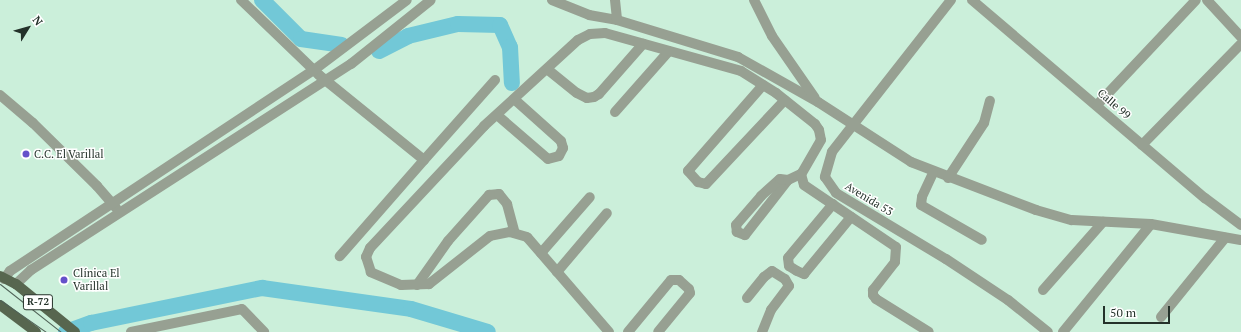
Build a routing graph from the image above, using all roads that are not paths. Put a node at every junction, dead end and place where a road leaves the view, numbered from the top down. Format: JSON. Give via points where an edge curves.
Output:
{"nodes":[{"id":1,"x":241,"y":0,"type":"edge"},
{"id":2,"x":407,"y":0,"type":"edge"},
{"id":3,"x":431,"y":0,"type":"edge"},
{"id":4,"x":552,"y":0,"type":"edge"},
{"id":5,"x":615,"y":0,"type":"edge"},
{"id":6,"x":754,"y":0,"type":"edge"},
{"id":7,"x":951,"y":0,"type":"edge"},
{"id":8,"x":972,"y":0,"type":"edge"},
{"id":9,"x":1196,"y":0,"type":"edge"},
{"id":10,"x":1207,"y":0,"type":"edge"},
{"id":11,"x":617,"y":20,"type":"junction"},
{"id":12,"x":1241,"y":37,"type":"edge"},
{"id":13,"x":643,"y":44,"type":"junction"},
{"id":14,"x":1241,"y":44,"type":"edge"},
{"id":15,"x":669,"y":51,"type":"junction"},
{"id":16,"x":547,"y":69,"type":"junction"},
{"id":17,"x":314,"y":70,"type":"junction"},
{"id":18,"x":326,"y":80,"type":"junction"},
{"id":19,"x":494,"y":80,"type":"dead end"},
{"id":20,"x":763,"y":85,"type":"junction"},
{"id":21,"x":0,"y":95,"type":"edge"},
{"id":22,"x":514,"y":99,"type":"junction"},
{"id":23,"x":785,"y":100,"type":"junction"},
{"id":24,"x":990,"y":101,"type":"dead end"},
{"id":25,"x":818,"y":102,"type":"junction"},
{"id":26,"x":1097,"y":105,"type":"junction"},
{"id":27,"x":615,"y":112,"type":"dead end"},
{"id":28,"x":497,"y":116,"type":"junction"},
{"id":29,"x":852,"y":126,"type":"junction"},
{"id":30,"x":818,"y":145,"type":"junction"},
{"id":31,"x":1142,"y":145,"type":"junction"},
{"id":32,"x":832,"y":152,"type":"junction"},
{"id":33,"x":424,"y":160,"type":"junction"},
{"id":34,"x":933,"y":173,"type":"junction"},
{"id":35,"x":801,"y":174,"type":"junction"},
{"id":36,"x":948,"y":178,"type":"junction"},
{"id":37,"x":788,"y":180,"type":"junction"},
{"id":38,"x":590,"y":197,"type":"dead end"},
{"id":39,"x":112,"y":203,"type":"junction"},
{"id":40,"x":833,"y":204,"type":"junction"},
{"id":41,"x":119,"y":212,"type":"junction"},
{"id":42,"x":607,"y":213,"type":"dead end"},
{"id":43,"x":852,"y":217,"type":"junction"},
{"id":44,"x":1103,"y":222,"type":"junction"},
{"id":45,"x":1151,"y":224,"type":"junction"},
{"id":46,"x":1241,"y":225,"type":"edge"},
{"id":47,"x":514,"y":233,"type":"junction"},
{"id":48,"x":1225,"y":238,"type":"junction"},
{"id":49,"x":982,"y":240,"type":"dead end"},
{"id":50,"x":1241,"y":240,"type":"edge"},
{"id":51,"x":541,"y":253,"type":"junction"},
{"id":52,"x":340,"y":256,"type":"dead end"},
{"id":53,"x":557,"y":272,"type":"junction"},
{"id":54,"x":2,"y":277,"type":"edge"},
{"id":55,"x":16,"y":284,"type":"junction"},
{"id":56,"x":417,"y":285,"type":"junction"},
{"id":57,"x":1043,"y":290,"type":"dead end"},
{"id":58,"x":747,"y":298,"type":"dead end"},
{"id":59,"x":0,"y":305,"type":"edge"},
{"id":60,"x":1161,"y":317,"type":"dead end"},
{"id":61,"x":74,"y":331,"type":"edge"},
{"id":62,"x":36,"y":332,"type":"edge"},
{"id":63,"x":131,"y":332,"type":"edge"},
{"id":64,"x":264,"y":332,"type":"edge"},
{"id":65,"x":609,"y":332,"type":"edge"},
{"id":66,"x":628,"y":332,"type":"edge"},
{"id":67,"x":658,"y":332,"type":"edge"},
{"id":68,"x":762,"y":332,"type":"edge"},
{"id":69,"x":929,"y":332,"type":"edge"},
{"id":70,"x":1048,"y":332,"type":"edge"},
{"id":71,"x":1063,"y":332,"type":"edge"}],
"edges":[{"from":1,"to":17,"type":"street"},
{"from":2,"to":17,"type":"street"},
{"from":3,"to":18,"type":"street"},
{"from":4,"to":11,"type":"street","via":[[589,15]]},
{"from":5,"to":11,"type":"street"},
{"from":6,"to":25,"type":"street","via":[[772,36]]},
{"from":7,"to":29,"type":"street","name":"Avenida 53"},
{"from":8,"to":26,"type":"street","name":"Calle 99"},
{"from":9,"to":26,"type":"street"},
{"from":10,"to":12,"type":"street"},
{"from":11,"to":25,"type":"street","via":[[738,57]]},
{"from":13,"to":15,"type":"street"},
{"from":13,"to":16,"type":"street","via":[[605,33],[590,34],[578,40]]},
{"from":13,"to":16,"type":"street","via":[[594,97],[587,98],[577,93]]},
{"from":14,"to":31,"type":"street"},
{"from":15,"to":20,"type":"street","via":[[741,71]]},
{"from":15,"to":27,"type":"street"},
{"from":16,"to":22,"type":"street"},
{"from":17,"to":18,"type":"street"},
{"from":17,"to":39,"type":"street"},
{"from":18,"to":33,"type":"street"},
{"from":18,"to":41,"type":"street"},
{"from":19,"to":33,"type":"street"},
{"from":20,"to":23,"type":"street"},
{"from":20,"to":23,"type":"street","via":[[688,171],[698,182],[706,184]]},
{"from":21,"to":39,"type":"street","via":[[34,123]]},
{"from":22,"to":28,"type":"street"},
{"from":22,"to":28,"type":"street","via":[[561,141],[559,156],[548,159]]},
{"from":23,"to":30,"type":"street","via":[[819,130],[821,140]]},
{"from":24,"to":36,"type":"street","via":[[984,123]]},
{"from":25,"to":29,"type":"street"},
{"from":26,"to":31,"type":"street","name":"Calle 99"},
{"from":28,"to":56,"type":"street","via":[[370,248],[366,257],[371,272],[401,285]]},
{"from":29,"to":32,"type":"street","name":"Avenida 53"},
{"from":29,"to":34,"type":"street","via":[[892,152]]},
{"from":30,"to":32,"type":"street"},
{"from":30,"to":35,"type":"street"},
{"from":31,"to":46,"type":"street","name":"Calle 99"},
{"from":32,"to":70,"type":"street","name":"Avenida 53","via":[[825,177],[836,193],[946,259],[1008,300]]},
{"from":33,"to":52,"type":"street"},
{"from":34,"to":36,"type":"street"},
{"from":34,"to":49,"type":"street","via":[[921,205]]},
{"from":35,"to":37,"type":"street"},
{"from":35,"to":40,"type":"street","via":[[804,185]]},
{"from":36,"to":44,"type":"street","via":[[1050,214],[1072,220]]},
{"from":37,"to":37,"type":"street","via":[[745,235],[737,232],[736,225],[761,196],[780,179]]},
{"from":38,"to":51,"type":"street"},
{"from":39,"to":41,"type":"street"},
{"from":39,"to":54,"type":"street"},
{"from":40,"to":43,"type":"street"},
{"from":40,"to":43,"type":"street","via":[[788,258],[789,266],[797,272],[804,274]]},
{"from":41,"to":55,"type":"street","via":[[31,270]]},
{"from":42,"to":53,"type":"street"},
{"from":43,"to":69,"type":"street","via":[[896,247],[895,262],[873,290],[876,299]]},
{"from":44,"to":45,"type":"street"},
{"from":44,"to":57,"type":"street"},
{"from":45,"to":48,"type":"street"},
{"from":45,"to":71,"type":"street"},
{"from":47,"to":51,"type":"street","via":[[528,237]]},
{"from":47,"to":56,"type":"street","via":[[497,233],[490,236],[444,274],[429,284]]},
{"from":47,"to":56,"type":"street","via":[[507,204],[499,194],[489,194],[448,241]]},
{"from":48,"to":50,"type":"street"},
{"from":48,"to":60,"type":"street"},
{"from":51,"to":53,"type":"street"},
{"from":53,"to":65,"type":"street"},
{"from":54,"to":55,"type":"main road","number":"R-72"},
{"from":55,"to":61,"type":"main road","number":"R-72"},
{"from":58,"to":68,"type":"street","via":[[764,276],[772,271],[786,278],[789,286],[770,310]]},
{"from":59,"to":62,"type":"main road","number":"R-72"},
{"from":63,"to":64,"type":"street","via":[[242,309]]},
{"from":66,"to":67,"type":"street","via":[[671,280],[679,280],[690,293]]}]}
